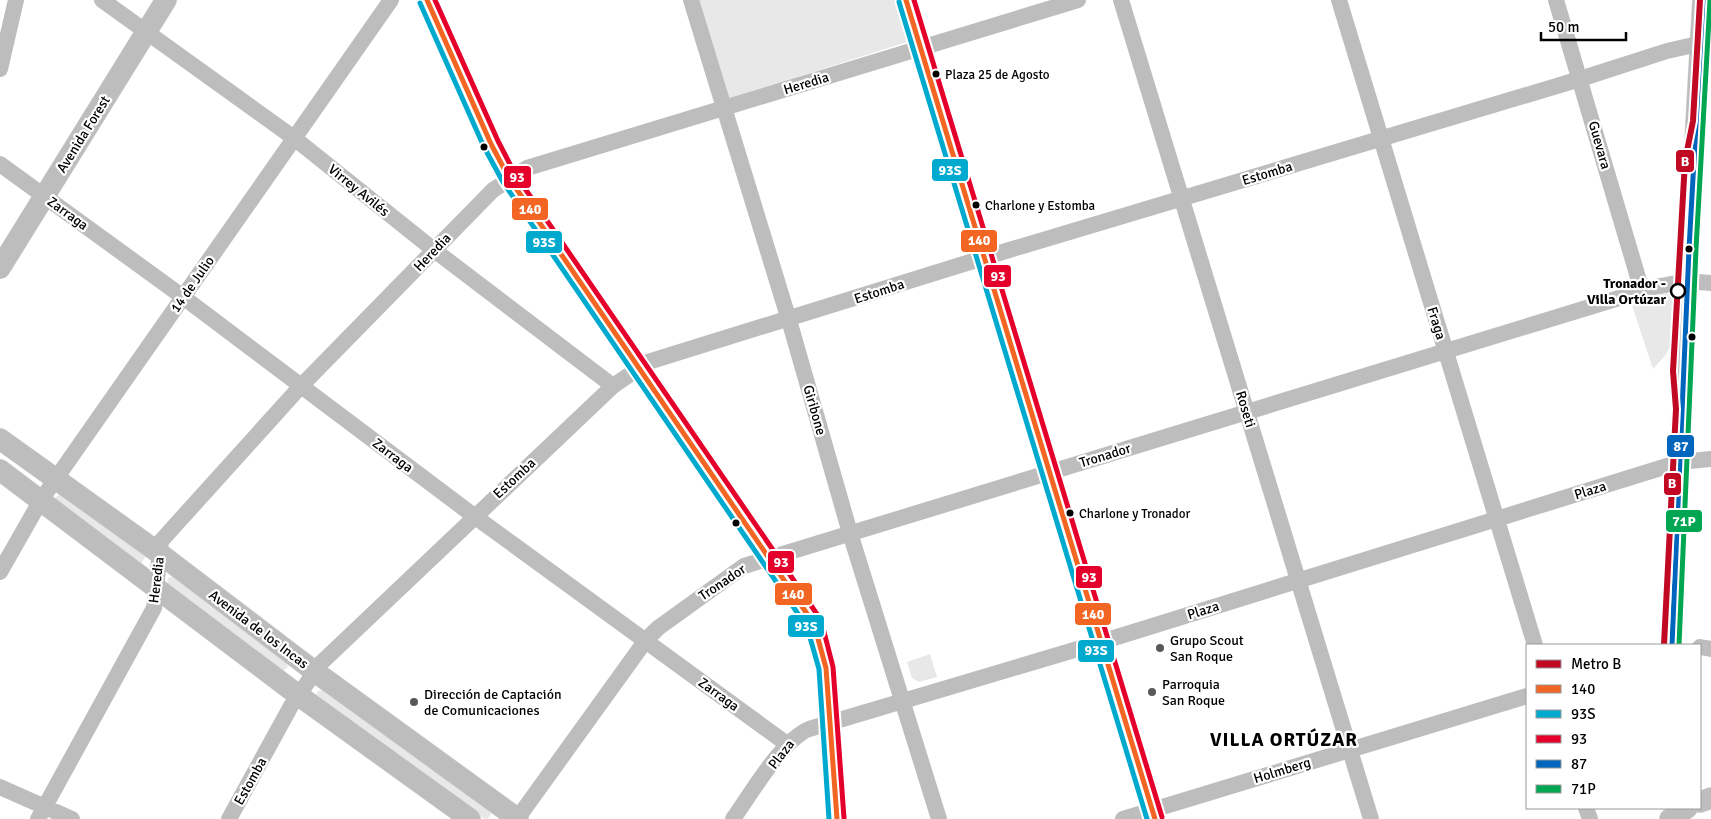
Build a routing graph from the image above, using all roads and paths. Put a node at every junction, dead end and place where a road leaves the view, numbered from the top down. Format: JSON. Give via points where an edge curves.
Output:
{"nodes":[{"id":1,"x":16,"y":0,"type":"edge"},
{"id":2,"x":102,"y":0,"type":"edge"},
{"id":3,"x":166,"y":0,"type":"edge"},
{"id":4,"x":390,"y":0,"type":"edge"},
{"id":5,"x":427,"y":0,"type":"edge"},
{"id":6,"x":690,"y":0,"type":"edge"},
{"id":7,"x":906,"y":0,"type":"edge"},
{"id":8,"x":1078,"y":0,"type":"edge"},
{"id":9,"x":1121,"y":0,"type":"edge"},
{"id":10,"x":1339,"y":0,"type":"edge"},
{"id":11,"x":1556,"y":0,"type":"edge"},
{"id":12,"x":1703,"y":0,"type":"edge"},
{"id":13,"x":146,"y":32,"type":"junction"},
{"id":14,"x":1706,"y":42,"type":"edge"},
{"id":15,"x":921,"y":47,"type":"junction"},
{"id":16,"x":0,"y":70,"type":"edge"},
{"id":17,"x":1580,"y":79,"type":"junction"},
{"id":18,"x":723,"y":108,"type":"junction"},
{"id":19,"x":294,"y":138,"type":"junction"},
{"id":20,"x":1382,"y":139,"type":"junction"},
{"id":21,"x":0,"y":164,"type":"edge"},
{"id":22,"x":509,"y":178,"type":"junction"},
{"id":23,"x":45,"y":197,"type":"junction"},
{"id":24,"x":1182,"y":199,"type":"junction"},
{"id":25,"x":434,"y":250,"type":"junction"},
{"id":26,"x":986,"y":257,"type":"junction"},
{"id":27,"x":0,"y":268,"type":"edge"},
{"id":28,"x":1687,"y":281,"type":"junction"},
{"id":29,"x":1711,"y":283,"type":"edge"},
{"id":30,"x":1642,"y":291,"type":"junction"},
{"id":31,"x":183,"y":297,"type":"junction"},
{"id":32,"x":789,"y":320,"type":"junction"},
{"id":33,"x":1445,"y":351,"type":"junction"},
{"id":34,"x":639,"y":367,"type":"junction"},
{"id":35,"x":301,"y":386,"type":"junction"},
{"id":36,"x":613,"y":386,"type":"junction"},
{"id":37,"x":1247,"y":411,"type":"junction"},
{"id":38,"x":0,"y":439,"type":"edge"},
{"id":39,"x":1711,"y":459,"type":"edge"},
{"id":40,"x":1680,"y":462,"type":"junction"},
{"id":41,"x":0,"y":470,"type":"edge"},
{"id":42,"x":1049,"y":472,"type":"junction"},
{"id":43,"x":57,"y":479,"type":"junction"},
{"id":44,"x":41,"y":500,"type":"junction"},
{"id":45,"x":474,"y":516,"type":"junction"},
{"id":46,"x":1496,"y":519,"type":"junction"},
{"id":47,"x":850,"y":533,"type":"junction"},
{"id":48,"x":159,"y":553,"type":"junction"},
{"id":49,"x":768,"y":558,"type":"junction"},
{"id":50,"x":0,"y":572,"type":"edge"},
{"id":51,"x":1299,"y":580,"type":"junction"},
{"id":52,"x":156,"y":587,"type":"junction"},
{"id":53,"x":646,"y":640,"type":"junction"},
{"id":54,"x":1101,"y":642,"type":"junction"},
{"id":55,"x":1535,"y":644,"type":"edge"},
{"id":56,"x":1672,"y":644,"type":"edge"},
{"id":57,"x":314,"y":670,"type":"junction"},
{"id":58,"x":298,"y":695,"type":"junction"},
{"id":59,"x":1526,"y":696,"type":"edge"},
{"id":60,"x":904,"y":702,"type":"junction"},
{"id":61,"x":830,"y":723,"type":"junction"},
{"id":62,"x":787,"y":744,"type":"junction"},
{"id":63,"x":1349,"y":750,"type":"junction"},
{"id":64,"x":0,"y":787,"type":"edge"},
{"id":65,"x":1685,"y":809,"type":"edge"},
{"id":66,"x":41,"y":813,"type":"edge"},
{"id":67,"x":1153,"y":815,"type":"edge"},
{"id":68,"x":72,"y":819,"type":"edge"},
{"id":69,"x":229,"y":819,"type":"edge"},
{"id":70,"x":470,"y":819,"type":"edge"},
{"id":71,"x":517,"y":819,"type":"edge"},
{"id":72,"x":733,"y":819,"type":"edge"},
{"id":73,"x":837,"y":819,"type":"edge"},
{"id":74,"x":940,"y":819,"type":"edge"},
{"id":75,"x":1122,"y":819,"type":"edge"},
{"id":76,"x":1371,"y":819,"type":"edge"},
{"id":77,"x":1670,"y":819,"type":"edge"}],
"edges":[{"from":1,"to":16,"type":"street"},
{"from":2,"to":13,"type":"street","name":"Virrey Avilés"},
{"from":3,"to":13,"type":"main road","name":"Avenida Forest"},
{"from":4,"to":19,"type":"street","name":"14 de Julio"},
{"from":5,"to":22,"type":"main road"},
{"from":6,"to":18,"type":"street","name":"Giribone"},
{"from":7,"to":15,"type":"street"},
{"from":8,"to":15,"type":"street","name":"Heredia"},
{"from":9,"to":24,"type":"street","name":"Roseti"},
{"from":10,"to":20,"type":"street","name":"Fraga"},
{"from":11,"to":17,"type":"street","name":"Guevara"},
{"from":12,"to":14,"type":"main road"},
{"from":13,"to":19,"type":"street","name":"Virrey Avilés"},
{"from":13,"to":23,"type":"main road","name":"Avenida Forest"},
{"from":14,"to":17,"type":"street","name":"Estomba"},
{"from":14,"to":28,"type":"main road"},
{"from":15,"to":18,"type":"street","name":"Heredia"},
{"from":15,"to":26,"type":"street"},
{"from":17,"to":20,"type":"street","name":"Estomba"},
{"from":17,"to":30,"type":"street","name":"Guevara"},
{"from":18,"to":22,"type":"street","name":"Heredia","via":[[527,168]]},
{"from":18,"to":32,"type":"street","name":"Giribone"},
{"from":19,"to":25,"type":"street","name":"Virrey Avilés"},
{"from":19,"to":31,"type":"street","name":"14 de Julio"},
{"from":20,"to":24,"type":"street","name":"Estomba"},
{"from":20,"to":33,"type":"street","name":"Fraga"},
{"from":21,"to":23,"type":"street","name":"Zarraga"},
{"from":22,"to":25,"type":"street","name":"Heredia"},
{"from":22,"to":34,"type":"main road"},
{"from":23,"to":27,"type":"main road","name":"Avenida Forest"},
{"from":23,"to":31,"type":"street","name":"Zarraga"},
{"from":24,"to":26,"type":"street","name":"Estomba"},
{"from":24,"to":37,"type":"street","name":"Roseti"},
{"from":25,"to":35,"type":"street","name":"Heredia"},
{"from":25,"to":36,"type":"street","name":"Virrey Avilés"},
{"from":26,"to":32,"type":"street","name":"Estomba"},
{"from":26,"to":42,"type":"street"},
{"from":28,"to":29,"type":"street","name":"Tronador"},
{"from":28,"to":30,"type":"street","name":"Tronador"},
{"from":28,"to":40,"type":"main road"},
{"from":30,"to":33,"type":"street","name":"Tronador"},
{"from":31,"to":35,"type":"street","name":"Zarraga"},
{"from":31,"to":43,"type":"street","name":"14 de Julio"},
{"from":32,"to":34,"type":"street","name":"Estomba"},
{"from":32,"to":47,"type":"street","name":"Giribone"},
{"from":33,"to":37,"type":"street","name":"Tronador"},
{"from":33,"to":46,"type":"street","name":"Fraga"},
{"from":34,"to":36,"type":"street","name":"Estomba"},
{"from":34,"to":49,"type":"main road"},
{"from":35,"to":45,"type":"street","name":"Zarraga"},
{"from":35,"to":48,"type":"street","name":"Heredia","via":[[161,541]]},
{"from":36,"to":45,"type":"street","name":"Estomba"},
{"from":37,"to":42,"type":"street","name":"Tronador"},
{"from":37,"to":51,"type":"street","name":"Roseti"},
{"from":38,"to":43,"type":"main road","name":"Avenida de los Incas"},
{"from":39,"to":40,"type":"street","name":"Plaza"},
{"from":40,"to":46,"type":"street","name":"Plaza"},
{"from":40,"to":56,"type":"main road"},
{"from":41,"to":44,"type":"main road","name":"Avenida de los Incas"},
{"from":42,"to":47,"type":"street","name":"Tronador"},
{"from":42,"to":54,"type":"street"},
{"from":43,"to":44,"type":"street","name":"14 de Julio"},
{"from":43,"to":48,"type":"main road","name":"Avenida de los Incas"},
{"from":44,"to":50,"type":"street","name":"14 de Julio"},
{"from":44,"to":52,"type":"main road","name":"Avenida de los Incas"},
{"from":45,"to":53,"type":"street","name":"Zarraga"},
{"from":45,"to":57,"type":"street","name":"Estomba"},
{"from":46,"to":51,"type":"street","name":"Plaza"},
{"from":46,"to":55,"type":"street","name":"Fraga"},
{"from":47,"to":49,"type":"street","name":"Tronador"},
{"from":47,"to":60,"type":"street","name":"Giribone"},
{"from":48,"to":52,"type":"street","name":"Heredia"},
{"from":48,"to":57,"type":"main road","name":"Avenida de los Incas"},
{"from":49,"to":53,"type":"street","name":"Tronador","via":[[735,571]]},
{"from":49,"to":61,"type":"main road","via":[[805,608],[820,640],[826,668]]},
{"from":51,"to":54,"type":"street","name":"Plaza"},
{"from":51,"to":63,"type":"street","name":"Roseti"},
{"from":52,"to":58,"type":"main road","name":"Avenida de los Incas"},
{"from":52,"to":66,"type":"street","name":"Heredia","via":[[154,608]]},
{"from":53,"to":62,"type":"street","name":"Zarraga"},
{"from":53,"to":71,"type":"street","name":"Tronador"},
{"from":54,"to":60,"type":"street","name":"Plaza"},
{"from":54,"to":67,"type":"street"},
{"from":57,"to":58,"type":"street","name":"Estomba"},
{"from":57,"to":71,"type":"main road","name":"Avenida de los Incas"},
{"from":58,"to":69,"type":"street","name":"Estomba"},
{"from":58,"to":70,"type":"main road","name":"Avenida de los Incas"},
{"from":59,"to":63,"type":"street","name":"Holmberg"},
{"from":60,"to":61,"type":"street","name":"Plaza"},
{"from":60,"to":74,"type":"street","name":"Giribone"},
{"from":61,"to":62,"type":"street","name":"Plaza","via":[[799,733]]},
{"from":61,"to":73,"type":"main road"},
{"from":62,"to":72,"type":"street","name":"Plaza"},
{"from":63,"to":67,"type":"street","name":"Holmberg"},
{"from":63,"to":76,"type":"street","name":"Roseti"},
{"from":64,"to":66,"type":"street"},
{"from":65,"to":77,"type":"main road"},
{"from":66,"to":68,"type":"street"},
{"from":67,"to":75,"type":"street","name":"Holmberg"}]}
